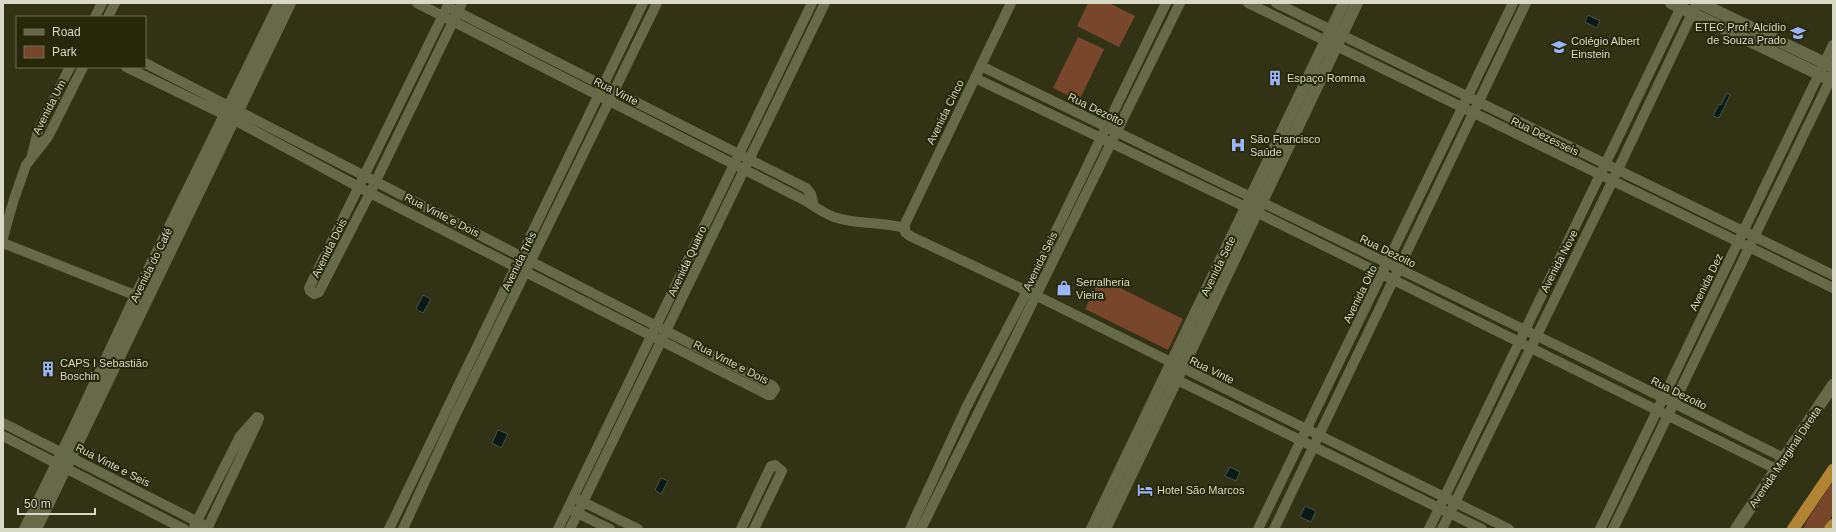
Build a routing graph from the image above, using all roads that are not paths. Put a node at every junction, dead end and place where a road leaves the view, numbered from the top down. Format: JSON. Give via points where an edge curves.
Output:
{"nodes":[{"id":1,"x":102,"y":3,"type":"edge"},
{"id":2,"x":115,"y":3,"type":"edge"},
{"id":3,"x":280,"y":3,"type":"edge"},
{"id":4,"x":290,"y":3,"type":"edge"},
{"id":5,"x":416,"y":3,"type":"edge"},
{"id":6,"x":644,"y":3,"type":"edge"},
{"id":7,"x":658,"y":3,"type":"edge"},
{"id":8,"x":812,"y":3,"type":"edge"},
{"id":9,"x":1011,"y":3,"type":"edge"},
{"id":10,"x":1166,"y":3,"type":"edge"},
{"id":11,"x":1180,"y":3,"type":"edge"},
{"id":12,"x":1248,"y":3,"type":"edge"},
{"id":13,"x":1276,"y":3,"type":"edge"},
{"id":14,"x":1344,"y":3,"type":"edge"},
{"id":15,"x":1357,"y":3,"type":"edge"},
{"id":16,"x":1513,"y":3,"type":"edge"},
{"id":17,"x":1526,"y":3,"type":"edge"},
{"id":18,"x":446,"y":4,"type":"edge"},
{"id":19,"x":821,"y":4,"type":"edge"},
{"id":20,"x":1678,"y":4,"type":"edge"},
{"id":21,"x":1696,"y":6,"type":"edge"},
{"id":22,"x":460,"y":7,"type":"edge"},
{"id":23,"x":96,"y":16,"type":"edge"},
{"id":24,"x":108,"y":16,"type":"edge"},
{"id":25,"x":442,"y":17,"type":"junction"},
{"id":26,"x":454,"y":23,"type":"junction"},
{"id":27,"x":1334,"y":38,"type":"junction"},
{"id":28,"x":1833,"y":45,"type":"edge"},
{"id":29,"x":146,"y":63,"type":"edge"},
{"id":30,"x":1829,"y":65,"type":"edge"},
{"id":31,"x":981,"y":66,"type":"junction"},
{"id":32,"x":70,"y":68,"type":"edge"},
{"id":33,"x":82,"y":68,"type":"edge"},
{"id":34,"x":128,"y":68,"type":"edge"},
{"id":35,"x":1819,"y":74,"type":"junction"},
{"id":36,"x":975,"y":78,"type":"junction"},
{"id":37,"x":1832,"y":78,"type":"edge"},
{"id":38,"x":604,"y":85,"type":"junction"},
{"id":39,"x":616,"y":91,"type":"junction"},
{"id":40,"x":599,"y":96,"type":"junction"},
{"id":41,"x":1468,"y":97,"type":"junction"},
{"id":42,"x":610,"y":102,"type":"junction"},
{"id":43,"x":1478,"y":103,"type":"junction"},
{"id":44,"x":1463,"y":108,"type":"junction"},
{"id":45,"x":231,"y":113,"type":"junction"},
{"id":46,"x":1474,"y":114,"type":"junction"},
{"id":47,"x":42,"y":123,"type":"junction"},
{"id":48,"x":1106,"y":127,"type":"junction"},
{"id":49,"x":52,"y":128,"type":"junction"},
{"id":50,"x":1116,"y":132,"type":"junction"},
{"id":51,"x":1101,"y":138,"type":"junction"},
{"id":52,"x":1111,"y":143,"type":"junction"},
{"id":53,"x":739,"y":153,"type":"junction"},
{"id":54,"x":32,"y":155,"type":"junction"},
{"id":55,"x":749,"y":158,"type":"junction"},
{"id":56,"x":733,"y":164,"type":"junction"},
{"id":57,"x":1606,"y":165,"type":"junction"},
{"id":58,"x":744,"y":169,"type":"junction"},
{"id":59,"x":1618,"y":171,"type":"junction"},
{"id":60,"x":1600,"y":176,"type":"junction"},
{"id":61,"x":364,"y":177,"type":"junction"},
{"id":62,"x":375,"y":182,"type":"junction"},
{"id":63,"x":1612,"y":182,"type":"junction"},
{"id":64,"x":359,"y":187,"type":"junction"},
{"id":65,"x":370,"y":193,"type":"junction"},
{"id":66,"x":1253,"y":205,"type":"junction"},
{"id":67,"x":814,"y":206,"type":"junction"},
{"id":68,"x":905,"y":230,"type":"junction"},
{"id":69,"x":1744,"y":232,"type":"junction"},
{"id":70,"x":1754,"y":237,"type":"junction"},
{"id":71,"x":3,"y":238,"type":"edge"},
{"id":72,"x":3,"y":243,"type":"edge"},
{"id":73,"x":1744,"y":245,"type":"junction"},
{"id":74,"x":520,"y":256,"type":"junction"},
{"id":75,"x":532,"y":262,"type":"junction"},
{"id":76,"x":1388,"y":264,"type":"junction"},
{"id":77,"x":515,"y":267,"type":"junction"},
{"id":78,"x":1398,"y":269,"type":"junction"},
{"id":79,"x":527,"y":272,"type":"junction"},
{"id":80,"x":1383,"y":274,"type":"junction"},
{"id":81,"x":1833,"y":276,"type":"edge"},
{"id":82,"x":1393,"y":279,"type":"junction"},
{"id":83,"x":1833,"y":288,"type":"edge"},
{"id":84,"x":1032,"y":294,"type":"junction"},
{"id":85,"x":140,"y":298,"type":"junction"},
{"id":86,"x":655,"y":325,"type":"junction"},
{"id":87,"x":667,"y":331,"type":"junction"},
{"id":88,"x":1526,"y":331,"type":"junction"},
{"id":89,"x":651,"y":335,"type":"junction"},
{"id":90,"x":1536,"y":335,"type":"junction"},
{"id":91,"x":662,"y":341,"type":"junction"},
{"id":92,"x":1520,"y":342,"type":"junction"},
{"id":93,"x":1530,"y":347,"type":"junction"},
{"id":94,"x":1176,"y":366,"type":"junction"},
{"id":95,"x":1171,"y":377,"type":"junction"},
{"id":96,"x":1833,"y":385,"type":"edge"},
{"id":97,"x":1663,"y":398,"type":"junction"},
{"id":98,"x":1675,"y":404,"type":"junction"},
{"id":99,"x":1657,"y":410,"type":"junction"},
{"id":100,"x":1669,"y":415,"type":"junction"},
{"id":101,"x":3,"y":423,"type":"edge"},
{"id":102,"x":1307,"y":430,"type":"junction"},
{"id":103,"x":3,"y":436,"type":"edge"},
{"id":104,"x":1319,"y":436,"type":"junction"},
{"id":105,"x":1302,"y":441,"type":"junction"},
{"id":106,"x":1314,"y":447,"type":"junction"},
{"id":107,"x":1784,"y":458,"type":"junction"},
{"id":108,"x":64,"y":460,"type":"junction"},
{"id":109,"x":1776,"y":469,"type":"junction"},
{"id":110,"x":1833,"y":470,"type":"edge"},
{"id":111,"x":574,"y":497,"type":"junction"},
{"id":112,"x":1443,"y":497,"type":"junction"},
{"id":113,"x":584,"y":502,"type":"junction"},
{"id":114,"x":1455,"y":503,"type":"junction"},
{"id":115,"x":568,"y":508,"type":"junction"},
{"id":116,"x":1438,"y":508,"type":"junction"},
{"id":117,"x":578,"y":513,"type":"junction"},
{"id":118,"x":1449,"y":513,"type":"junction"},
{"id":119,"x":195,"y":525,"type":"edge"},
{"id":120,"x":1833,"y":525,"type":"edge"},
{"id":121,"x":209,"y":528,"type":"edge"},
{"id":122,"x":25,"y":529,"type":"edge"},
{"id":123,"x":36,"y":529,"type":"edge"},
{"id":124,"x":184,"y":529,"type":"edge"},
{"id":125,"x":389,"y":529,"type":"edge"},
{"id":126,"x":403,"y":529,"type":"edge"},
{"id":127,"x":558,"y":529,"type":"edge"},
{"id":128,"x":570,"y":529,"type":"edge"},
{"id":129,"x":610,"y":529,"type":"edge"},
{"id":130,"x":638,"y":529,"type":"edge"},
{"id":131,"x":741,"y":529,"type":"edge"},
{"id":132,"x":754,"y":529,"type":"edge"},
{"id":133,"x":910,"y":529,"type":"edge"},
{"id":134,"x":921,"y":529,"type":"edge"},
{"id":135,"x":1092,"y":529,"type":"edge"},
{"id":136,"x":1105,"y":529,"type":"edge"},
{"id":137,"x":1258,"y":529,"type":"edge"},
{"id":138,"x":1274,"y":529,"type":"edge"},
{"id":139,"x":1428,"y":529,"type":"edge"},
{"id":140,"x":1442,"y":529,"type":"edge"},
{"id":141,"x":1482,"y":529,"type":"edge"},
{"id":142,"x":1508,"y":529,"type":"edge"},
{"id":143,"x":1600,"y":529,"type":"edge"},
{"id":144,"x":1614,"y":529,"type":"edge"},
{"id":145,"x":1736,"y":529,"type":"edge"},
{"id":146,"x":1793,"y":529,"type":"edge"},
{"id":147,"x":1830,"y":529,"type":"edge"}],
"edges":[{"from":1,"to":23,"type":"street"},
{"from":2,"to":24,"type":"street"},
{"from":3,"to":45,"type":"street","name":"Avenida do Café"},
{"from":4,"to":45,"type":"street","name":"Avenida do Café"},
{"from":5,"to":25,"type":"street","name":"Rua Vinte"},
{"from":6,"to":38,"type":"street","name":"Avenida Três"},
{"from":7,"to":39,"type":"street","name":"Avenida Três"},
{"from":8,"to":53,"type":"street","name":"Avenida Quatro"},
{"from":9,"to":31,"type":"street","name":"Avenida Cinco"},
{"from":10,"to":48,"type":"street","name":"Avenida Seis"},
{"from":11,"to":50,"type":"street","name":"Avenida Seis"},
{"from":12,"to":27,"type":"street","name":"Rua Dezesseis"},
{"from":13,"to":27,"type":"street","name":"Rua Dezesseis"},
{"from":14,"to":27,"type":"street","name":"Avenida Sete"},
{"from":15,"to":27,"type":"street","name":"Avenida Sete"},
{"from":16,"to":41,"type":"street","name":"Avenida Oito"},
{"from":17,"to":43,"type":"street"},
{"from":18,"to":22,"type":"street","name":"Rua Vinte"},
{"from":18,"to":25,"type":"street","name":"Avenida Dois"},
{"from":19,"to":55,"type":"street","name":"Avenida Quatro"},
{"from":20,"to":21,"type":"street"},
{"from":20,"to":57,"type":"street","name":"Avenida Nove"},
{"from":21,"to":30,"type":"street"},
{"from":21,"to":35,"type":"street"},
{"from":21,"to":59,"type":"street","name":"Avenida Nove"},
{"from":22,"to":26,"type":"street","name":"Avenida Dois"},
{"from":22,"to":38,"type":"street","name":"Rua Vinte"},
{"from":25,"to":26,"type":"street","name":"Rua Vinte"},
{"from":25,"to":61,"type":"street","name":"Avenida Dois"},
{"from":26,"to":40,"type":"street","name":"Rua Vinte"},
{"from":26,"to":62,"type":"street","name":"Avenida Dois"},
{"from":27,"to":41,"type":"street","name":"Rua Dezesseis"},
{"from":27,"to":44,"type":"street","name":"Rua Dezesseis"},
{"from":27,"to":66,"type":"street","name":"Avenida Sete"},
{"from":28,"to":30,"type":"street","name":"Avenida Dez"},
{"from":29,"to":45,"type":"street","name":"Rua Vinte e Dois"},
{"from":30,"to":35,"type":"street","name":"Avenida Dez"},
{"from":31,"to":36,"type":"street","name":"Avenida Cinco"},
{"from":31,"to":48,"type":"street","name":"Rua Dezoito"},
{"from":32,"to":47,"type":"street","name":"Avenida Um"},
{"from":33,"to":49,"type":"street","name":"Avenida Um"},
{"from":34,"to":45,"type":"street","name":"Rua Vinte e Dois"},
{"from":35,"to":37,"type":"street"},
{"from":35,"to":69,"type":"street","name":"Avenida Dez"},
{"from":36,"to":51,"type":"street","name":"Rua Dezoito"},
{"from":36,"to":68,"type":"street","name":"Avenida Cinco"},
{"from":37,"to":70,"type":"street","name":"Avenida Dez"},
{"from":38,"to":39,"type":"street","name":"Rua Vinte"},
{"from":38,"to":40,"type":"street","name":"Avenida Três"},
{"from":39,"to":42,"type":"street","name":"Avenida Três"},
{"from":39,"to":53,"type":"street","name":"Rua Vinte"},
{"from":40,"to":42,"type":"street","name":"Rua Vinte"},
{"from":40,"to":74,"type":"street","name":"Avenida Três"},
{"from":41,"to":43,"type":"street","name":"Rua Dezesseis"},
{"from":41,"to":44,"type":"street","name":"Avenida Oito"},
{"from":42,"to":56,"type":"street","name":"Rua Vinte"},
{"from":42,"to":75,"type":"street","name":"Avenida Três"},
{"from":43,"to":46,"type":"street"},
{"from":43,"to":57,"type":"street","name":"Rua Dezesseis"},
{"from":44,"to":46,"type":"street","name":"Rua Dezesseis"},
{"from":44,"to":76,"type":"street","name":"Avenida Oito"},
{"from":45,"to":61,"type":"street","name":"Rua Vinte e Dois"},
{"from":45,"to":64,"type":"street","name":"Rua Vinte e Dois"},
{"from":45,"to":85,"type":"street","name":"Avenida do Café"},
{"from":46,"to":60,"type":"street","name":"Rua Dezesseis"},
{"from":46,"to":78,"type":"street"},
{"from":47,"to":49,"type":"street"},
{"from":47,"to":54,"type":"street","name":"Avenida Um"},
{"from":48,"to":50,"type":"street","name":"Rua Dezoito"},
{"from":48,"to":51,"type":"street","name":"Avenida Seis"},
{"from":49,"to":54,"type":"street","name":"Avenida Um","via":[[44,143]]},
{"from":50,"to":52,"type":"street","name":"Avenida Seis"},
{"from":50,"to":66,"type":"street","name":"Rua Dezoito"},
{"from":51,"to":52,"type":"street","name":"Rua Dezoito"},
{"from":51,"to":84,"type":"street","name":"Avenida Seis"},
{"from":52,"to":66,"type":"street","name":"Rua Dezoito"},
{"from":52,"to":84,"type":"street","name":"Avenida Seis"},
{"from":53,"to":55,"type":"street","name":"Rua Vinte"},
{"from":53,"to":56,"type":"street","name":"Avenida Quatro"},
{"from":54,"to":71,"type":"street","via":[[14,199]]},
{"from":55,"to":58,"type":"street","name":"Avenida Quatro"},
{"from":55,"to":67,"type":"street","name":"Rua Vinte","via":[[806,188],[811,194]]},
{"from":56,"to":58,"type":"street","name":"Rua Vinte"},
{"from":56,"to":86,"type":"street","name":"Avenida Quatro"},
{"from":57,"to":59,"type":"street","name":"Rua Dezesseis"},
{"from":57,"to":60,"type":"street","name":"Avenida Nove"},
{"from":58,"to":67,"type":"street","name":"Rua Vinte"},
{"from":58,"to":87,"type":"street","name":"Avenida Quatro"},
{"from":59,"to":63,"type":"street","name":"Avenida Nove"},
{"from":59,"to":69,"type":"street","name":"Rua Dezesseis"},
{"from":60,"to":63,"type":"street","name":"Rua Dezesseis"},
{"from":60,"to":88,"type":"street","name":"Avenida Nove"},
{"from":61,"to":62,"type":"street","name":"Rua Vinte e Dois"},
{"from":61,"to":64,"type":"street","name":"Avenida Dois"},
{"from":62,"to":65,"type":"street","name":"Avenida Dois"},
{"from":62,"to":74,"type":"street","name":"Rua Vinte e Dois"},
{"from":63,"to":73,"type":"street","name":"Rua Dezesseis"},
{"from":63,"to":90,"type":"street","name":"Avenida Nove"},
{"from":64,"to":65,"type":"street","name":"Rua Vinte e Dois"},
{"from":64,"to":65,"type":"street","name":"Avenida Dois","via":[[309,288],[314,294],[319,292]]},
{"from":65,"to":77,"type":"street","name":"Rua Vinte e Dois"},
{"from":66,"to":76,"type":"street","name":"Rua Dezoito"},
{"from":66,"to":80,"type":"street","name":"Rua Dezoito"},
{"from":66,"to":94,"type":"street","name":"Avenida Sete"},
{"from":67,"to":68,"type":"street","name":"Rua Vinte","via":[[828,215],[844,220],[888,224]]},
{"from":68,"to":84,"type":"street","name":"Rua Vinte","via":[[910,236]]},
{"from":69,"to":70,"type":"street","name":"Rua Dezesseis"},
{"from":69,"to":73,"type":"street","name":"Avenida Dez"},
{"from":70,"to":73,"type":"street","name":"Avenida Dez"},
{"from":70,"to":81,"type":"street","name":"Rua Dezesseis"},
{"from":72,"to":85,"type":"street"},
{"from":73,"to":83,"type":"street","name":"Rua Dezesseis"},
{"from":73,"to":97,"type":"street","name":"Avenida Dez"},
{"from":73,"to":98,"type":"street","name":"Avenida Dez"},
{"from":74,"to":75,"type":"street","name":"Rua Vinte e Dois"},
{"from":74,"to":77,"type":"street","name":"Avenida Três"},
{"from":75,"to":79,"type":"street","name":"Avenida Três"},
{"from":75,"to":86,"type":"street","name":"Rua Vinte e Dois"},
{"from":76,"to":78,"type":"street","name":"Rua Dezoito"},
{"from":76,"to":80,"type":"street","name":"Avenida Oito"},
{"from":77,"to":79,"type":"street","name":"Rua Vinte e Dois"},
{"from":77,"to":125,"type":"street","name":"Avenida Três"},
{"from":78,"to":82,"type":"street"},
{"from":78,"to":88,"type":"street","name":"Rua Dezoito"},
{"from":79,"to":89,"type":"street","name":"Rua Vinte e Dois"},
{"from":79,"to":126,"type":"street","name":"Avenida Três"},
{"from":80,"to":82,"type":"street","name":"Rua Dezoito"},
{"from":80,"to":102,"type":"street","name":"Avenida Oito"},
{"from":82,"to":92,"type":"street","name":"Rua Dezoito"},
{"from":82,"to":104,"type":"street"},
{"from":84,"to":94,"type":"street","name":"Rua Vinte"},
{"from":84,"to":133,"type":"street","name":"Avenida Seis","via":[[967,406]]},
{"from":84,"to":134,"type":"street","name":"Avenida Seis"},
{"from":85,"to":108,"type":"street","name":"Avenida do Café"},
{"from":86,"to":87,"type":"street","name":"Rua Vinte e Dois"},
{"from":86,"to":89,"type":"street","name":"Avenida Quatro"},
{"from":87,"to":91,"type":"street","name":"Avenida Quatro"},
{"from":87,"to":91,"type":"street","name":"Rua Vinte e Dois","via":[[773,386],[775,390],[769,395]]},
{"from":88,"to":90,"type":"street","name":"Rua Dezoito"},
{"from":88,"to":92,"type":"street","name":"Avenida Nove"},
{"from":89,"to":91,"type":"street","name":"Rua Vinte e Dois"},
{"from":89,"to":111,"type":"street","name":"Avenida Quatro"},
{"from":90,"to":93,"type":"street","name":"Avenida Nove"},
{"from":90,"to":97,"type":"street","name":"Rua Dezoito"},
{"from":91,"to":113,"type":"street","name":"Avenida Quatro"},
{"from":92,"to":93,"type":"street","name":"Rua Dezoito"},
{"from":92,"to":112,"type":"street","name":"Avenida Nove"},
{"from":93,"to":99,"type":"street","name":"Rua Dezoito"},
{"from":93,"to":114,"type":"street","name":"Avenida Nove"},
{"from":94,"to":95,"type":"street","name":"Avenida Sete"},
{"from":94,"to":102,"type":"street","name":"Rua Vinte"},
{"from":95,"to":105,"type":"street"},
{"from":95,"to":135,"type":"street","name":"Avenida Sete"},
{"from":95,"to":136,"type":"street","name":"Avenida Sete"},
{"from":96,"to":107,"type":"street","name":"Avenida Marginal Direita"},
{"from":97,"to":98,"type":"street","name":"Rua Dezoito"},
{"from":97,"to":99,"type":"street","name":"Avenida Dez"},
{"from":98,"to":100,"type":"street","name":"Avenida Dez"},
{"from":98,"to":107,"type":"street","name":"Rua Dezoito"},
{"from":99,"to":100,"type":"street","name":"Rua Dezoito"},
{"from":99,"to":143,"type":"street","name":"Avenida Dez"},
{"from":100,"to":109,"type":"street","name":"Rua Dezoito"},
{"from":100,"to":144,"type":"street","name":"Avenida Dez"},
{"from":101,"to":108,"type":"street","name":"Rua Vinte e Seis"},
{"from":102,"to":104,"type":"street","name":"Rua Vinte"},
{"from":102,"to":105,"type":"street","name":"Avenida Oito"},
{"from":103,"to":108,"type":"street","name":"Rua Vinte e Seis"},
{"from":104,"to":106,"type":"street"},
{"from":104,"to":112,"type":"street","name":"Rua Vinte"},
{"from":105,"to":106,"type":"street"},
{"from":105,"to":137,"type":"street","name":"Avenida Oito"},
{"from":106,"to":116,"type":"street"},
{"from":106,"to":138,"type":"street"},
{"from":107,"to":109,"type":"street","name":"Avenida Marginal Direita"},
{"from":108,"to":119,"type":"street","name":"Rua Vinte e Seis"},
{"from":108,"to":122,"type":"street","name":"Avenida do Café"},
{"from":108,"to":123,"type":"street","name":"Avenida do Café"},
{"from":108,"to":124,"type":"street","name":"Rua Vinte e Seis"},
{"from":109,"to":145,"type":"street","name":"Avenida Marginal Direita"},
{"from":110,"to":146,"type":"highway"},
{"from":111,"to":113,"type":"street"},
{"from":111,"to":115,"type":"street","name":"Avenida Quatro"},
{"from":112,"to":114,"type":"street","name":"Rua Vinte"},
{"from":112,"to":116,"type":"street","name":"Avenida Nove"},
{"from":113,"to":117,"type":"street","name":"Avenida Quatro"},
{"from":113,"to":130,"type":"street"},
{"from":114,"to":118,"type":"street","name":"Avenida Nove"},
{"from":114,"to":142,"type":"street","name":"Rua Vinte"},
{"from":115,"to":117,"type":"street"},
{"from":115,"to":127,"type":"street","name":"Avenida Quatro"},
{"from":116,"to":118,"type":"street"},
{"from":116,"to":139,"type":"street","name":"Avenida Nove"},
{"from":117,"to":128,"type":"street","name":"Avenida Quatro"},
{"from":117,"to":129,"type":"street"},
{"from":118,"to":140,"type":"street","name":"Avenida Nove"},
{"from":118,"to":141,"type":"street"},
{"from":119,"to":121,"type":"street","name":"Rua Vinte e Seis"},
{"from":119,"to":121,"type":"street","via":[[240,436],[257,417],[258,421]]},
{"from":120,"to":147,"type":"highway"},
{"from":131,"to":132,"type":"street","via":[[771,466],[775,465],[782,471]]}]}
